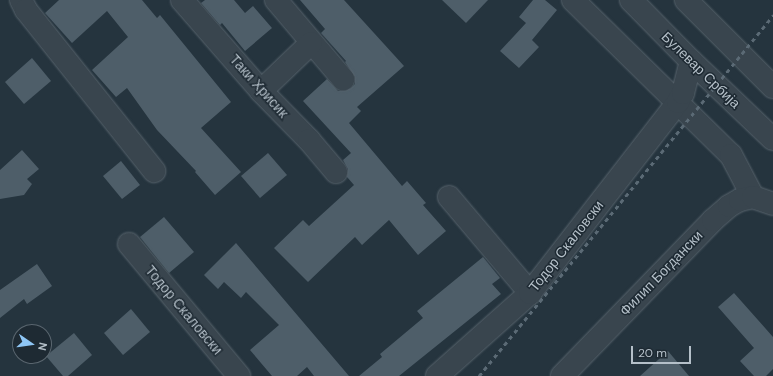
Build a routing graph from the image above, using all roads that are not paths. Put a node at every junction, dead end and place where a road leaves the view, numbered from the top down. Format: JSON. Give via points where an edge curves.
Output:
{"nodes":[{"id":1,"x":21,"y":0,"type":"edge"},
{"id":2,"x":182,"y":0,"type":"edge"},
{"id":3,"x":276,"y":0,"type":"edge"},
{"id":4,"x":573,"y":0,"type":"edge"},
{"id":5,"x":631,"y":0,"type":"edge"},
{"id":6,"x":686,"y":0,"type":"edge"},
{"id":7,"x":311,"y":43,"type":"junction"},
{"id":8,"x":691,"y":61,"type":"junction"},
{"id":9,"x":343,"y":79,"type":"dead end"},
{"id":10,"x":773,"y":86,"type":"edge"},
{"id":11,"x":261,"y":91,"type":"junction"},
{"id":12,"x":678,"y":102,"type":"junction"},
{"id":13,"x":773,"y":139,"type":"edge"},
{"id":14,"x":154,"y":172,"type":"dead end"},
{"id":15,"x":336,"y":172,"type":"dead end"},
{"id":16,"x":449,"y":197,"type":"dead end"},
{"id":17,"x":763,"y":201,"type":"edge"},
{"id":18,"x":129,"y":244,"type":"dead end"},
{"id":19,"x":530,"y":293,"type":"junction"},
{"id":20,"x":239,"y":376,"type":"edge"},
{"id":21,"x":437,"y":376,"type":"edge"},
{"id":22,"x":562,"y":376,"type":"edge"}],
"edges":[{"from":1,"to":14,"type":"street","via":[[26,10]]},
{"from":2,"to":11,"type":"street","name":"Таки Хрисик"},
{"from":3,"to":7,"type":"street"},
{"from":4,"to":12,"type":"street"},
{"from":5,"to":8,"type":"street","name":"Булевар Србија"},
{"from":6,"to":10,"type":"street"},
{"from":7,"to":9,"type":"street"},
{"from":7,"to":11,"type":"street"},
{"from":8,"to":12,"type":"street","name":"Тодор Скаловски","via":[[683,93]]},
{"from":8,"to":13,"type":"street","name":"Булевар Србија"},
{"from":11,"to":15,"type":"street","name":"Таки Хрисик"},
{"from":12,"to":17,"type":"street","via":[[731,155]]},
{"from":12,"to":19,"type":"street","name":"Тодор Скаловски"},
{"from":16,"to":19,"type":"street"},
{"from":17,"to":22,"type":"street","name":"Филип Богдански","via":[[734,203],[712,220]]},
{"from":18,"to":20,"type":"street","name":"Тодор Скаловски"},
{"from":19,"to":21,"type":"street","name":"Тодор Скаловски"}]}
